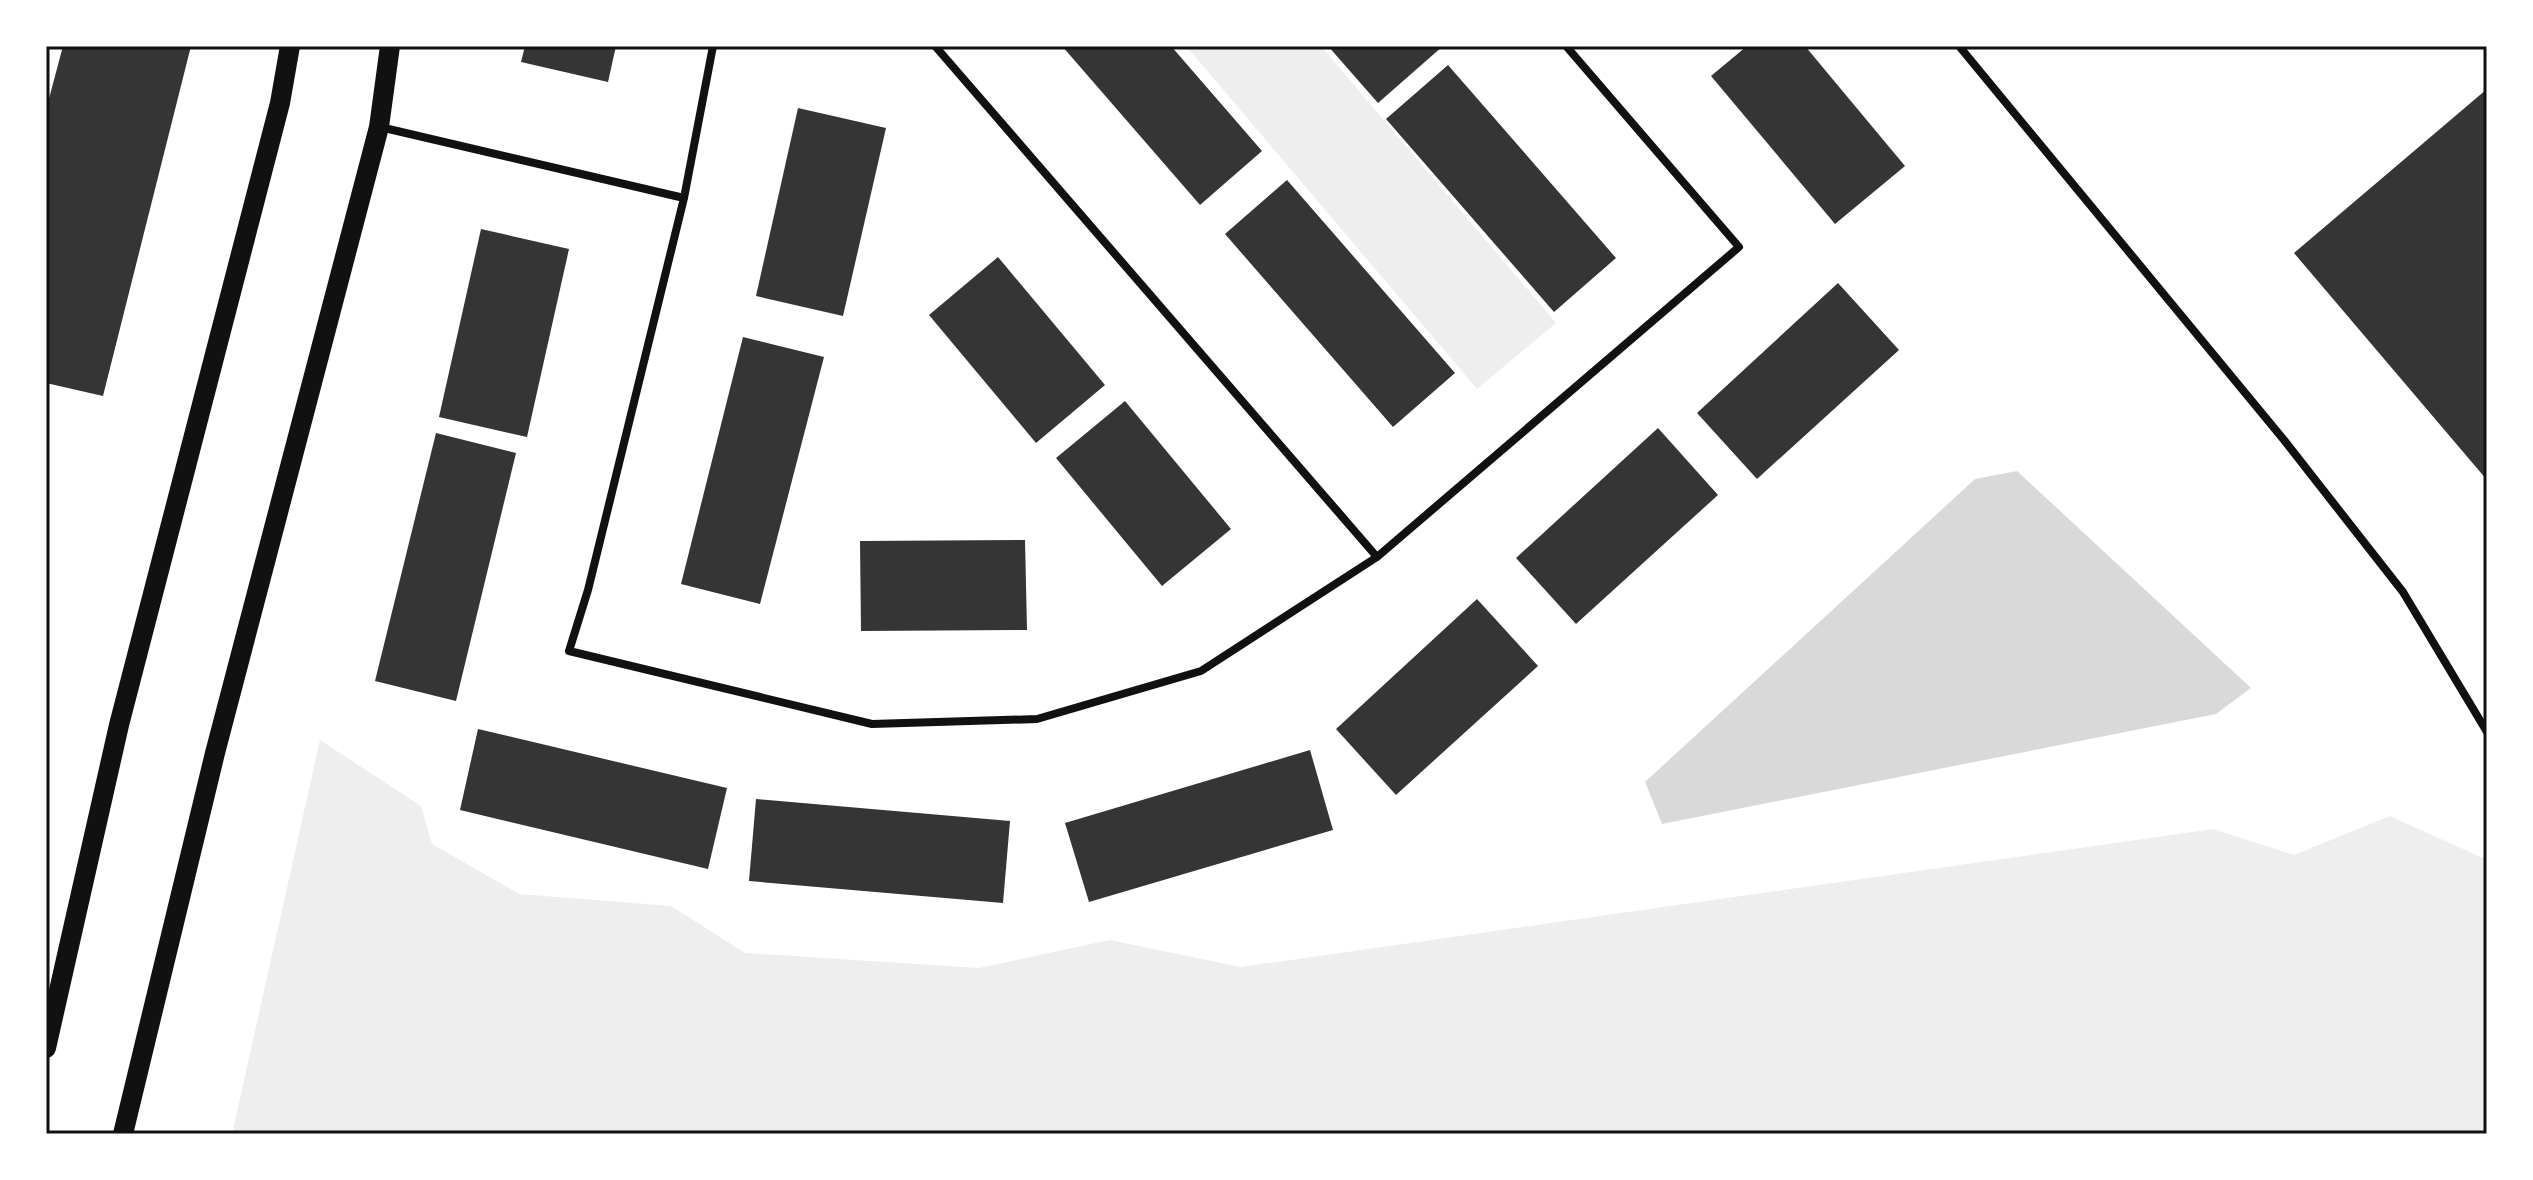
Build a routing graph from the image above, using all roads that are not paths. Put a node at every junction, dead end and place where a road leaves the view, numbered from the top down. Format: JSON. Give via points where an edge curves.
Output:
{"nodes":[{"id":1,"x":290,"y":46,"type":"edge"},
{"id":2,"x":390,"y":46,"type":"edge"},
{"id":3,"x":713,"y":46,"type":"edge"},
{"id":4,"x":935,"y":46,"type":"edge"},
{"id":5,"x":1566,"y":46,"type":"edge"},
{"id":6,"x":1959,"y":46,"type":"edge"},
{"id":7,"x":379,"y":127,"type":"junction"},
{"id":8,"x":684,"y":198,"type":"junction"},
{"id":9,"x":1377,"y":557,"type":"junction"},
{"id":10,"x":2487,"y":732,"type":"edge"},
{"id":11,"x":46,"y":1048,"type":"edge"},
{"id":12,"x":123,"y":1134,"type":"edge"}],
"edges":[{"from":1,"to":11,"type":"main road","via":[[277,118],[119,725]]},
{"from":2,"to":7,"type":"main road"},
{"from":3,"to":8,"type":"street"},
{"from":4,"to":9,"type":"street"},
{"from":5,"to":9,"type":"street","via":[[1739,247]]},
{"from":6,"to":10,"type":"street","via":[[2394,580]]},
{"from":7,"to":8,"type":"street"},
{"from":7,"to":12,"type":"main road","via":[[215,753]]},
{"from":8,"to":9,"type":"street","via":[[569,651],[872,724],[1037,719],[1201,671]]}]}
